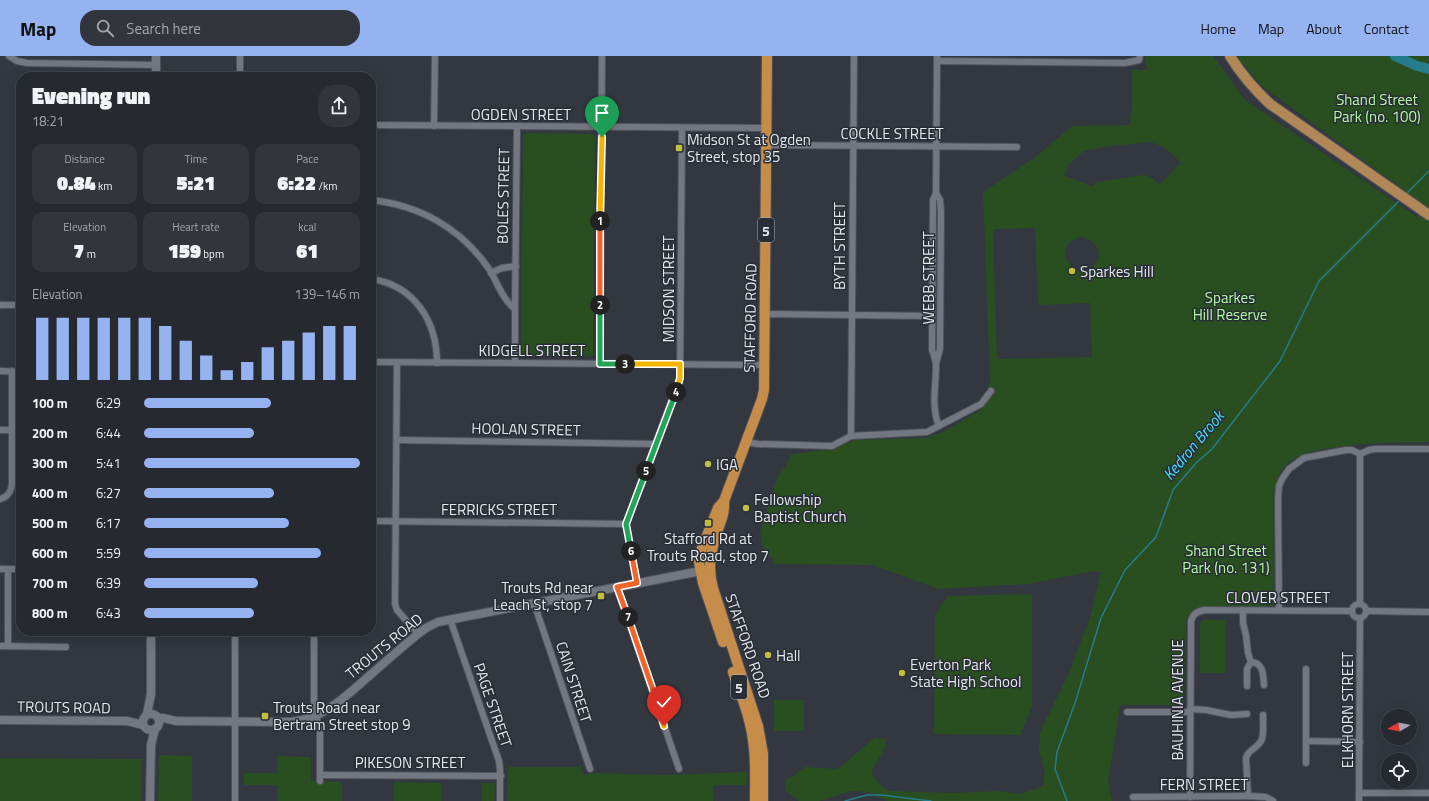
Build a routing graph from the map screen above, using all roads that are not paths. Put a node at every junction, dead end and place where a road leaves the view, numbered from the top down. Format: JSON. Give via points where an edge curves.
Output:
{"nodes":[{"id":1,"x":9,"y":56,"type":"edge"},
{"id":2,"x":156,"y":56,"type":"edge"},
{"id":3,"x":240,"y":56,"type":"edge"},
{"id":4,"x":435,"y":56,"type":"edge"},
{"id":5,"x":602,"y":56,"type":"edge"},
{"id":6,"x":767,"y":56,"type":"edge"},
{"id":7,"x":854,"y":56,"type":"edge"},
{"id":8,"x":1230,"y":56,"type":"edge"},
{"id":9,"x":73,"y":57,"type":"edge"},
{"id":10,"x":937,"y":58,"type":"edge"},
{"id":11,"x":1140,"y":58,"type":"edge"},
{"id":12,"x":73,"y":64,"type":"junction"},
{"id":13,"x":156,"y":65,"type":"junction"},
{"id":14,"x":156,"y":72,"type":"edge"},
{"id":15,"x":240,"y":72,"type":"edge"},
{"id":16,"x":376,"y":125,"type":"edge"},
{"id":17,"x":434,"y":126,"type":"junction"},
{"id":18,"x":517,"y":126,"type":"junction"},
{"id":19,"x":602,"y":127,"type":"junction"},
{"id":20,"x":682,"y":128,"type":"junction"},
{"id":21,"x":766,"y":128,"type":"junction"},
{"id":22,"x":766,"y":145,"type":"junction"},
{"id":23,"x":853,"y":146,"type":"junction"},
{"id":24,"x":936,"y":146,"type":"junction"},
{"id":25,"x":1017,"y":147,"type":"dead end"},
{"id":26,"x":936,"y":193,"type":"junction"},
{"id":27,"x":376,"y":201,"type":"edge"},
{"id":28,"x":1429,"y":215,"type":"edge"},
{"id":29,"x":516,"y":266,"type":"junction"},
{"id":30,"x":491,"y":273,"type":"junction"},
{"id":31,"x":376,"y":280,"type":"edge"},
{"id":32,"x":0,"y":305,"type":"edge"},
{"id":33,"x":16,"y":305,"type":"edge"},
{"id":34,"x":515,"y":309,"type":"junction"},
{"id":35,"x":765,"y":314,"type":"junction"},
{"id":36,"x":852,"y":315,"type":"junction"},
{"id":37,"x":932,"y":316,"type":"junction"},
{"id":38,"x":376,"y":362,"type":"edge"},
{"id":39,"x":396,"y":362,"type":"junction"},
{"id":40,"x":437,"y":362,"type":"junction"},
{"id":41,"x":515,"y":363,"type":"junction"},
{"id":42,"x":600,"y":364,"type":"junction"},
{"id":43,"x":680,"y":364,"type":"junction"},
{"id":44,"x":936,"y":364,"type":"junction"},
{"id":45,"x":764,"y":365,"type":"junction"},
{"id":46,"x":0,"y":371,"type":"edge"},
{"id":47,"x":12,"y":372,"type":"junction"},
{"id":48,"x":16,"y":372,"type":"edge"},
{"id":49,"x":991,"y":391,"type":"dead end"},
{"id":50,"x":940,"y":426,"type":"junction"},
{"id":51,"x":0,"y":430,"type":"edge"},
{"id":52,"x":12,"y":430,"type":"junction"},
{"id":53,"x":851,"y":436,"type":"junction"},
{"id":54,"x":396,"y":440,"type":"junction"},
{"id":55,"x":746,"y":442,"type":"junction"},
{"id":56,"x":656,"y":444,"type":"junction"},
{"id":57,"x":1429,"y":448,"type":"edge"},
{"id":58,"x":1360,"y":454,"type":"junction"},
{"id":59,"x":0,"y":499,"type":"edge"},
{"id":60,"x":376,"y":521,"type":"edge"},
{"id":61,"x":395,"y":521,"type":"junction"},
{"id":62,"x":626,"y":524,"type":"junction"},
{"id":63,"x":0,"y":569,"type":"edge"},
{"id":64,"x":8,"y":569,"type":"junction"},
{"id":65,"x":16,"y":569,"type":"edge"},
{"id":66,"x":705,"y":571,"type":"junction"},
{"id":67,"x":637,"y":583,"type":"junction"},
{"id":68,"x":617,"y":587,"type":"junction"},
{"id":69,"x":534,"y":603,"type":"junction"},
{"id":70,"x":1360,"y":604,"type":"junction"},
{"id":71,"x":1204,"y":610,"type":"joint"},
{"id":72,"x":1243,"y":610,"type":"junction"},
{"id":73,"x":1279,"y":610,"type":"junction"},
{"id":74,"x":1352,"y":611,"type":"junction"},
{"id":75,"x":1367,"y":611,"type":"junction"},
{"id":76,"x":1429,"y":612,"type":"edge"},
{"id":77,"x":1360,"y":618,"type":"junction"},
{"id":78,"x":450,"y":619,"type":"junction"},
{"id":79,"x":418,"y":634,"type":"junction"},
{"id":80,"x":151,"y":636,"type":"edge"},
{"id":81,"x":235,"y":636,"type":"edge"},
{"id":82,"x":314,"y":636,"type":"edge"},
{"id":83,"x":0,"y":646,"type":"edge"},
{"id":84,"x":8,"y":646,"type":"junction"},
{"id":85,"x":66,"y":647,"type":"dead end"},
{"id":86,"x":1251,"y":662,"type":"junction"},
{"id":87,"x":1306,"y":669,"type":"dead end"},
{"id":88,"x":1264,"y":685,"type":"dead end"},
{"id":89,"x":1247,"y":686,"type":"dead end"},
{"id":90,"x":1190,"y":711,"type":"junction"},
{"id":91,"x":1127,"y":712,"type":"dead end"},
{"id":92,"x":1247,"y":714,"type":"dead end"},
{"id":93,"x":1263,"y":715,"type":"dead end"},
{"id":94,"x":316,"y":716,"type":"junction"},
{"id":95,"x":0,"y":720,"type":"edge"},
{"id":96,"x":151,"y":722,"type":"junction"},
{"id":97,"x":235,"y":722,"type":"junction"},
{"id":98,"x":1306,"y":741,"type":"junction"},
{"id":99,"x":1360,"y":742,"type":"junction"},
{"id":100,"x":1306,"y":763,"type":"dead end"},
{"id":101,"x":590,"y":769,"type":"dead end"},
{"id":102,"x":679,"y":769,"type":"dead end"},
{"id":103,"x":501,"y":776,"type":"junction"},
{"id":104,"x":1359,"y":793,"type":"junction"},
{"id":105,"x":1429,"y":793,"type":"edge"},
{"id":106,"x":1248,"y":796,"type":"junction"},
{"id":107,"x":1133,"y":797,"type":"dead end"},
{"id":108,"x":1190,"y":797,"type":"junction"},
{"id":109,"x":150,"y":801,"type":"edge"},
{"id":110,"x":235,"y":801,"type":"edge"},
{"id":111,"x":500,"y":801,"type":"edge"},
{"id":112,"x":755,"y":801,"type":"edge"},
{"id":113,"x":763,"y":801,"type":"edge"},
{"id":114,"x":1273,"y":801,"type":"edge"},
{"id":115,"x":1359,"y":801,"type":"edge"}],
"edges":[{"from":1,"to":12,"type":"street","via":[[22,62]]},
{"from":2,"to":13,"type":"street"},
{"from":3,"to":15,"type":"street"},
{"from":4,"to":17,"type":"street"},
{"from":5,"to":19,"type":"street"},
{"from":6,"to":21,"type":"highway","name":"STAFFORD ROAD","number":"5"},
{"from":7,"to":23,"type":"street","name":"BYTH STREET"},
{"from":8,"to":28,"type":"main road","via":[[1270,104]]},
{"from":9,"to":12,"type":"street"},
{"from":10,"to":11,"type":"street","via":[[1125,63]]},
{"from":10,"to":24,"type":"street","name":"WEBB STREET"},
{"from":12,"to":13,"type":"street"},
{"from":13,"to":14,"type":"street"},
{"from":16,"to":17,"type":"street","name":"OGDEN STREET"},
{"from":17,"to":18,"type":"street","name":"OGDEN STREET"},
{"from":18,"to":19,"type":"street","name":"OGDEN STREET"},
{"from":18,"to":29,"type":"street","name":"BOLES STREET"},
{"from":19,"to":20,"type":"street","name":"OGDEN STREET"},
{"from":19,"to":42,"type":"street"},
{"from":20,"to":21,"type":"street","name":"OGDEN STREET"},
{"from":20,"to":43,"type":"street","name":"MIDSON STREET"},
{"from":21,"to":22,"type":"highway","name":"STAFFORD ROAD","number":"5"},
{"from":22,"to":23,"type":"street","name":"COCKLE STREET"},
{"from":22,"to":35,"type":"highway","name":"STAFFORD ROAD","number":"5"},
{"from":23,"to":24,"type":"street","name":"COCKLE STREET"},
{"from":23,"to":36,"type":"street","name":"BYTH STREET"},
{"from":24,"to":25,"type":"street","name":"COCKLE STREET"},
{"from":24,"to":26,"type":"street","name":"WEBB STREET"},
{"from":26,"to":37,"type":"street","name":"WEBB STREET","via":[[933,200]]},
{"from":26,"to":44,"type":"street","name":"WEBB STREET","via":[[940,200],[941,220],[940,349]]},
{"from":27,"to":30,"type":"street","via":[[415,210],[453,230],[475,250]]},
{"from":29,"to":30,"type":"street","name":"BOLES STREET"},
{"from":29,"to":34,"type":"street","name":"BOLES STREET"},
{"from":30,"to":34,"type":"street","via":[[507,302]]},
{"from":31,"to":40,"type":"street","via":[[398,288],[419,306],[433,330]]},
{"from":32,"to":33,"type":"street"},
{"from":34,"to":41,"type":"street","name":"BOLES STREET"},
{"from":35,"to":36,"type":"street"},
{"from":35,"to":45,"type":"highway","name":"STAFFORD ROAD","number":"5"},
{"from":36,"to":37,"type":"street"},
{"from":36,"to":53,"type":"street","name":"BYTH STREET"},
{"from":37,"to":44,"type":"street","name":"WEBB STREET","via":[[932,350]]},
{"from":38,"to":39,"type":"street","name":"KIDGELL STREET"},
{"from":39,"to":40,"type":"street","name":"KIDGELL STREET"},
{"from":39,"to":54,"type":"street"},
{"from":40,"to":41,"type":"street","name":"KIDGELL STREET"},
{"from":41,"to":42,"type":"street","name":"KIDGELL STREET"},
{"from":42,"to":43,"type":"street","name":"KIDGELL STREET"},
{"from":43,"to":45,"type":"street","name":"KIDGELL STREET"},
{"from":43,"to":56,"type":"street","name":"MIDSON STREET","via":[[679,385]]},
{"from":44,"to":50,"type":"street","name":"WEBB STREET","via":[[935,409]]},
{"from":45,"to":55,"type":"highway","name":"STAFFORD ROAD","number":"5","via":[[762,399]]},
{"from":46,"to":47,"type":"street"},
{"from":47,"to":48,"type":"street"},
{"from":47,"to":52,"type":"street"},
{"from":49,"to":50,"type":"street","via":[[981,404]]},
{"from":50,"to":53,"type":"street","via":[[926,432]]},
{"from":51,"to":52,"type":"street"},
{"from":52,"to":59,"type":"street","via":[[11,488],[9,494]]},
{"from":53,"to":55,"type":"street","via":[[832,446]]},
{"from":54,"to":56,"type":"street","name":"HOOLAN STREET"},
{"from":54,"to":61,"type":"street"},
{"from":55,"to":66,"type":"highway","name":"STAFFORD ROAD","number":"5","via":[[724,501],[718,508],[702,548],[699,562]]},
{"from":56,"to":62,"type":"street","name":"MIDSON STREET"},
{"from":57,"to":58,"type":"street","via":[[1375,449]]},
{"from":58,"to":70,"type":"street"},
{"from":58,"to":73,"type":"street","via":[[1346,450],[1304,458],[1289,469],[1282,479],[1278,499]]},
{"from":60,"to":61,"type":"street","name":"FERRICKS STREET"},
{"from":61,"to":62,"type":"street","name":"FERRICKS STREET"},
{"from":61,"to":79,"type":"street","via":[[395,604],[397,610]]},
{"from":62,"to":67,"type":"street"},
{"from":63,"to":64,"type":"street"},
{"from":64,"to":65,"type":"street"},
{"from":64,"to":84,"type":"street"},
{"from":66,"to":67,"type":"street","name":"TROUTS ROAD"},
{"from":66,"to":112,"type":"highway","name":"STAFFORD ROAD","number":"5","via":[[749,721],[755,756]]},
{"from":66,"to":113,"type":"highway","name":"STAFFORD ROAD","number":"5","via":[[713,588],[758,726],[763,754]]},
{"from":67,"to":68,"type":"street","name":"TROUTS ROAD"},
{"from":68,"to":69,"type":"street","name":"TROUTS ROAD"},
{"from":68,"to":102,"type":"street"},
{"from":69,"to":78,"type":"street","name":"TROUTS ROAD"},
{"from":69,"to":101,"type":"street","name":"CAIN STREET"},
{"from":70,"to":74,"type":"street","via":[[1354,606]]},
{"from":70,"to":75,"type":"street","via":[[1366,607]]},
{"from":71,"to":72,"type":"street","name":"CLOVER STREET"},
{"from":71,"to":90,"type":"street","name":"BAUHINIA AVENUE","via":[[1197,612],[1190,621]]},
{"from":72,"to":73,"type":"street","name":"CLOVER STREET"},
{"from":72,"to":86,"type":"street"},
{"from":73,"to":74,"type":"street","name":"CLOVER STREET"},
{"from":74,"to":77,"type":"street","via":[[1354,616]]},
{"from":75,"to":76,"type":"street"},
{"from":75,"to":77,"type":"street"},
{"from":77,"to":99,"type":"street","name":"ELKHORN STREET"},
{"from":78,"to":79,"type":"street","name":"TROUTS ROAD","via":[[432,625]]},
{"from":78,"to":103,"type":"street","name":"PAGE STREET","via":[[499,761]]},
{"from":79,"to":94,"type":"street","name":"TROUTS ROAD","via":[[332,707]]},
{"from":80,"to":96,"type":"street","via":[[151,694],[156,711]]},
{"from":81,"to":97,"type":"street"},
{"from":82,"to":94,"type":"street"},
{"from":83,"to":84,"type":"street"},
{"from":84,"to":85,"type":"street"},
{"from":86,"to":88,"type":"street","via":[[1260,665]]},
{"from":86,"to":89,"type":"street","via":[[1247,669]]},
{"from":87,"to":98,"type":"street"},
{"from":90,"to":91,"type":"street"},
{"from":90,"to":92,"type":"street","via":[[1206,710],[1231,716]]},
{"from":90,"to":108,"type":"street","name":"BAUHINIA AVENUE"},
{"from":93,"to":106,"type":"street","via":[[1263,738],[1246,755]]},
{"from":94,"to":97,"type":"street","name":"TROUTS ROAD","via":[[290,722]]},
{"from":94,"to":103,"type":"street","name":"PIKESON STREET","via":[[320,730],[320,778]]},
{"from":95,"to":96,"type":"street","name":"TROUTS ROAD"},
{"from":96,"to":97,"type":"street","name":"TROUTS ROAD"},
{"from":96,"to":109,"type":"street"},
{"from":97,"to":110,"type":"street"},
{"from":98,"to":99,"type":"street"},
{"from":98,"to":100,"type":"street"},
{"from":99,"to":104,"type":"street","name":"ELKHORN STREET"},
{"from":103,"to":111,"type":"street","name":"PAGE STREET"},
{"from":104,"to":105,"type":"street"},
{"from":104,"to":115,"type":"street","name":"ELKHORN STREET"},
{"from":106,"to":108,"type":"street","name":"FERN STREET"},
{"from":106,"to":114,"type":"street","name":"FERN STREET","via":[[1266,797]]},
{"from":107,"to":108,"type":"street","name":"FERN STREET"}]}
